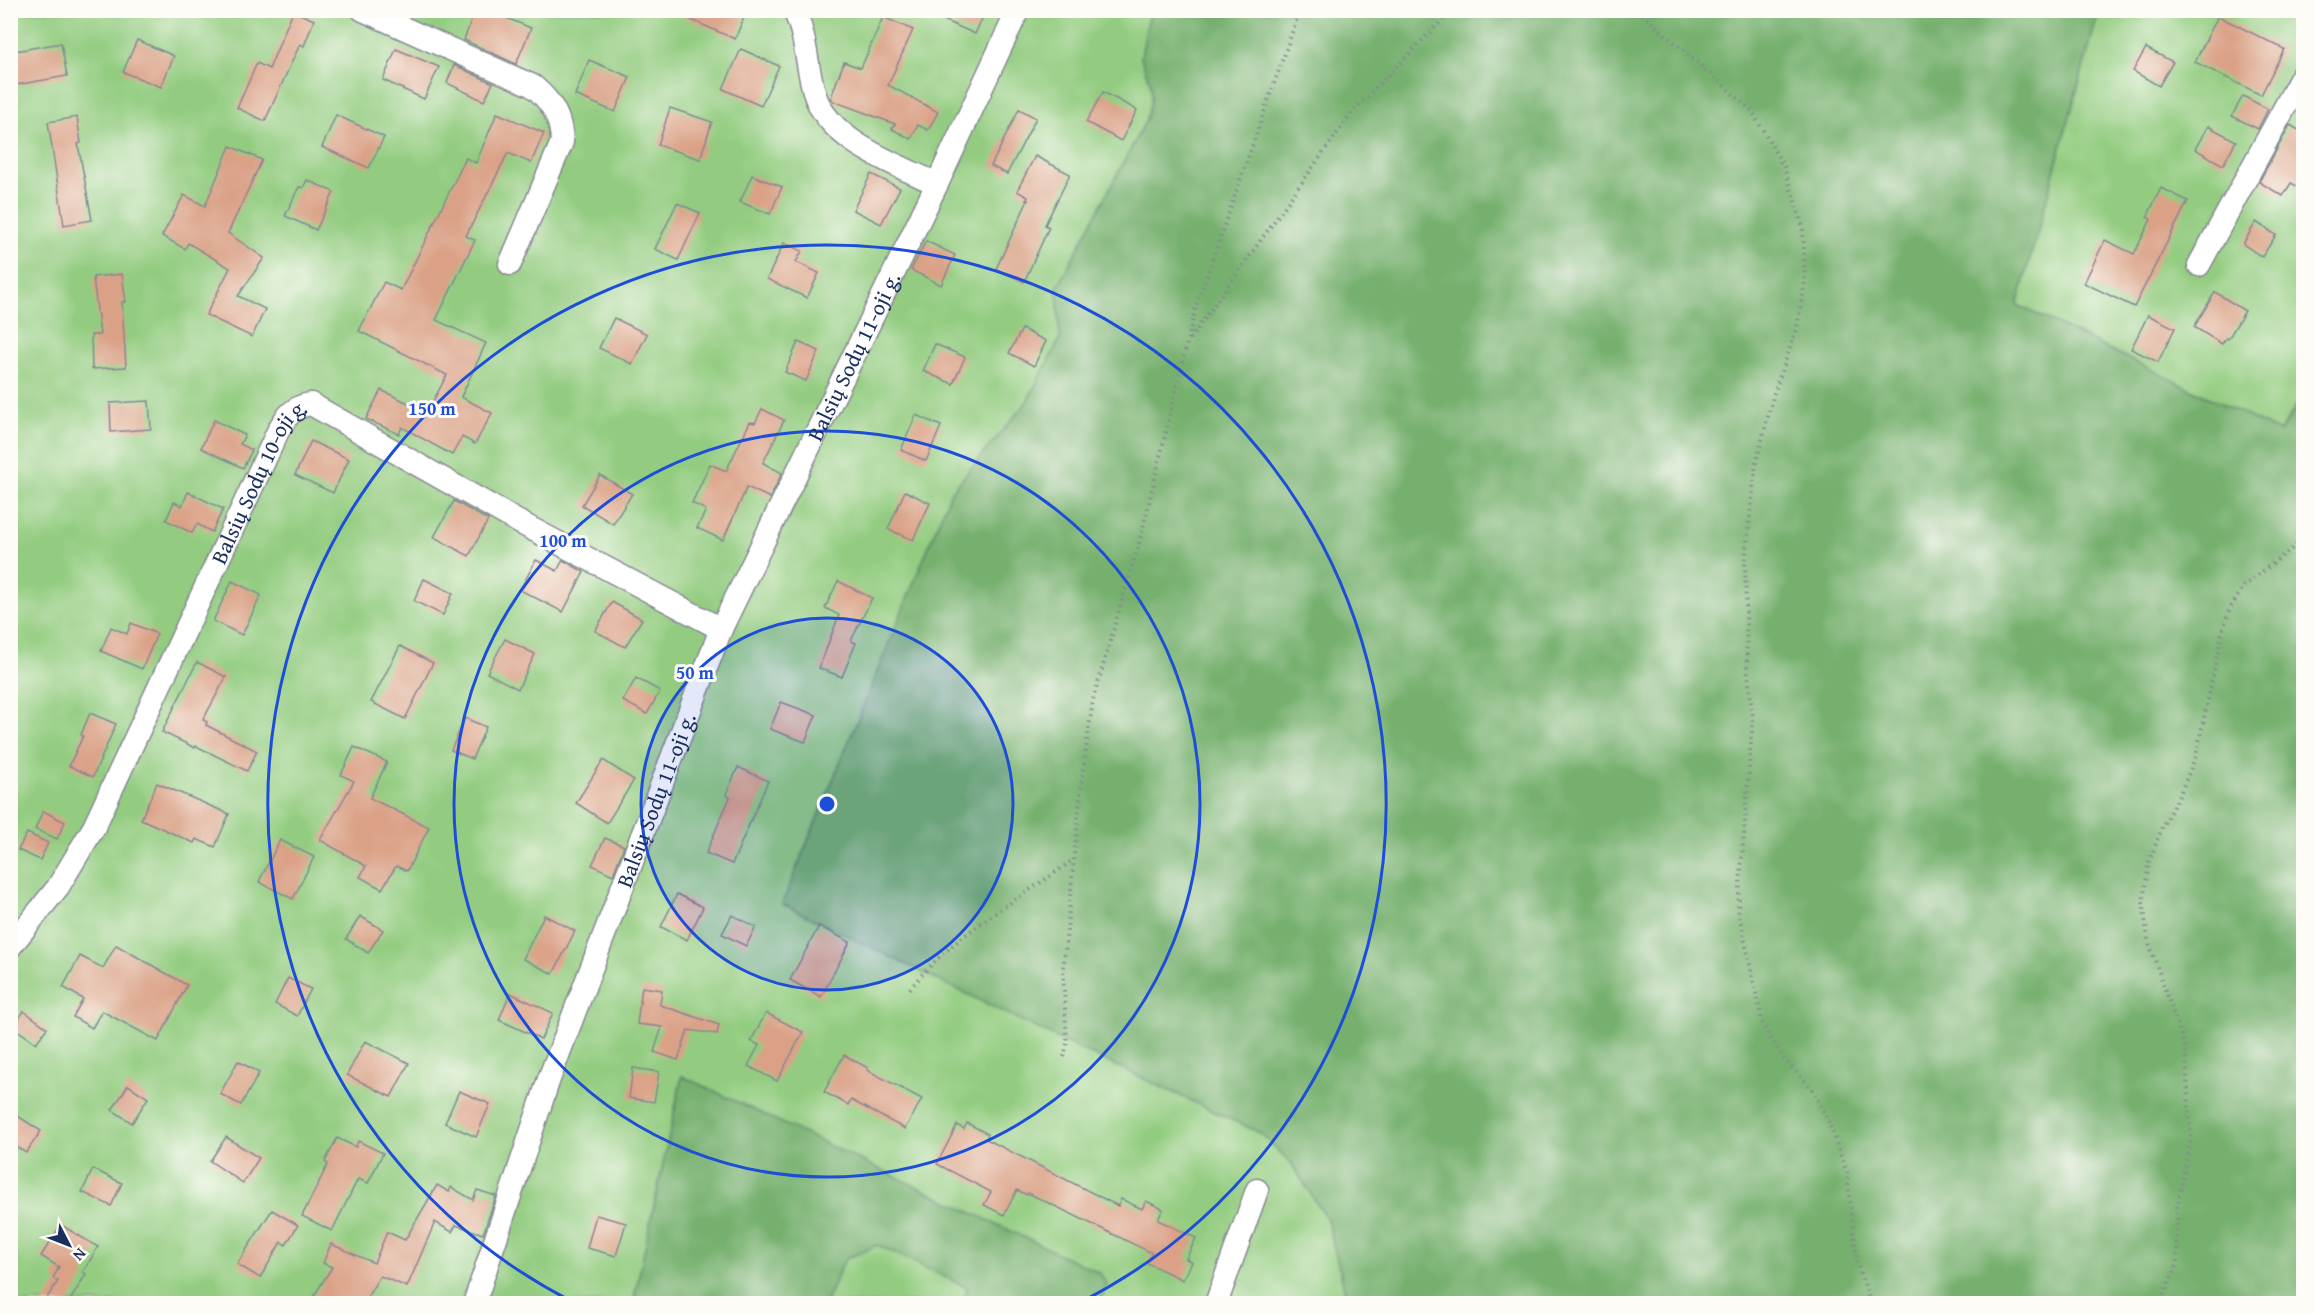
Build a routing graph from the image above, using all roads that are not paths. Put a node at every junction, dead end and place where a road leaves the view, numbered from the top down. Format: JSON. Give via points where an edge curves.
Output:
{"nodes":[{"id":1,"x":363,"y":10,"type":"edge"},
{"id":2,"x":794,"y":10,"type":"edge"},
{"id":3,"x":1018,"y":10,"type":"edge"},
{"id":4,"x":2304,"y":72,"type":"edge"},
{"id":5,"x":938,"y":184,"type":"junction"},
{"id":6,"x":510,"y":264,"type":"dead end"},
{"id":7,"x":2199,"y":264,"type":"dead end"},
{"id":8,"x":721,"y":629,"type":"junction"},
{"id":9,"x":10,"y":947,"type":"edge"},
{"id":10,"x":1257,"y":1190,"type":"dead end"},
{"id":11,"x":474,"y":1304,"type":"edge"},
{"id":12,"x":1216,"y":1304,"type":"edge"}],
"edges":[{"from":1,"to":6,"type":"street","via":[[533,86],[556,112],[562,142]]},
{"from":2,"to":5,"type":"street","via":[[802,27],[815,95],[824,114],[838,130],[863,147]]},
{"from":3,"to":5,"type":"street","name":"Balsių Sodų 11-oji g."},
{"from":4,"to":7,"type":"street"},
{"from":5,"to":8,"type":"street","name":"Balsių Sodų 11-oji g."},
{"from":8,"to":9,"type":"street","name":"Balsių Sodų 10-oji g.","via":[[517,521],[311,404],[302,405],[285,417],[279,429],[94,827],[58,887]]},
{"from":8,"to":11,"type":"street","name":"Balsių Sodų 11-oji g.","via":[[549,1079]]},
{"from":10,"to":12,"type":"street"}]}
